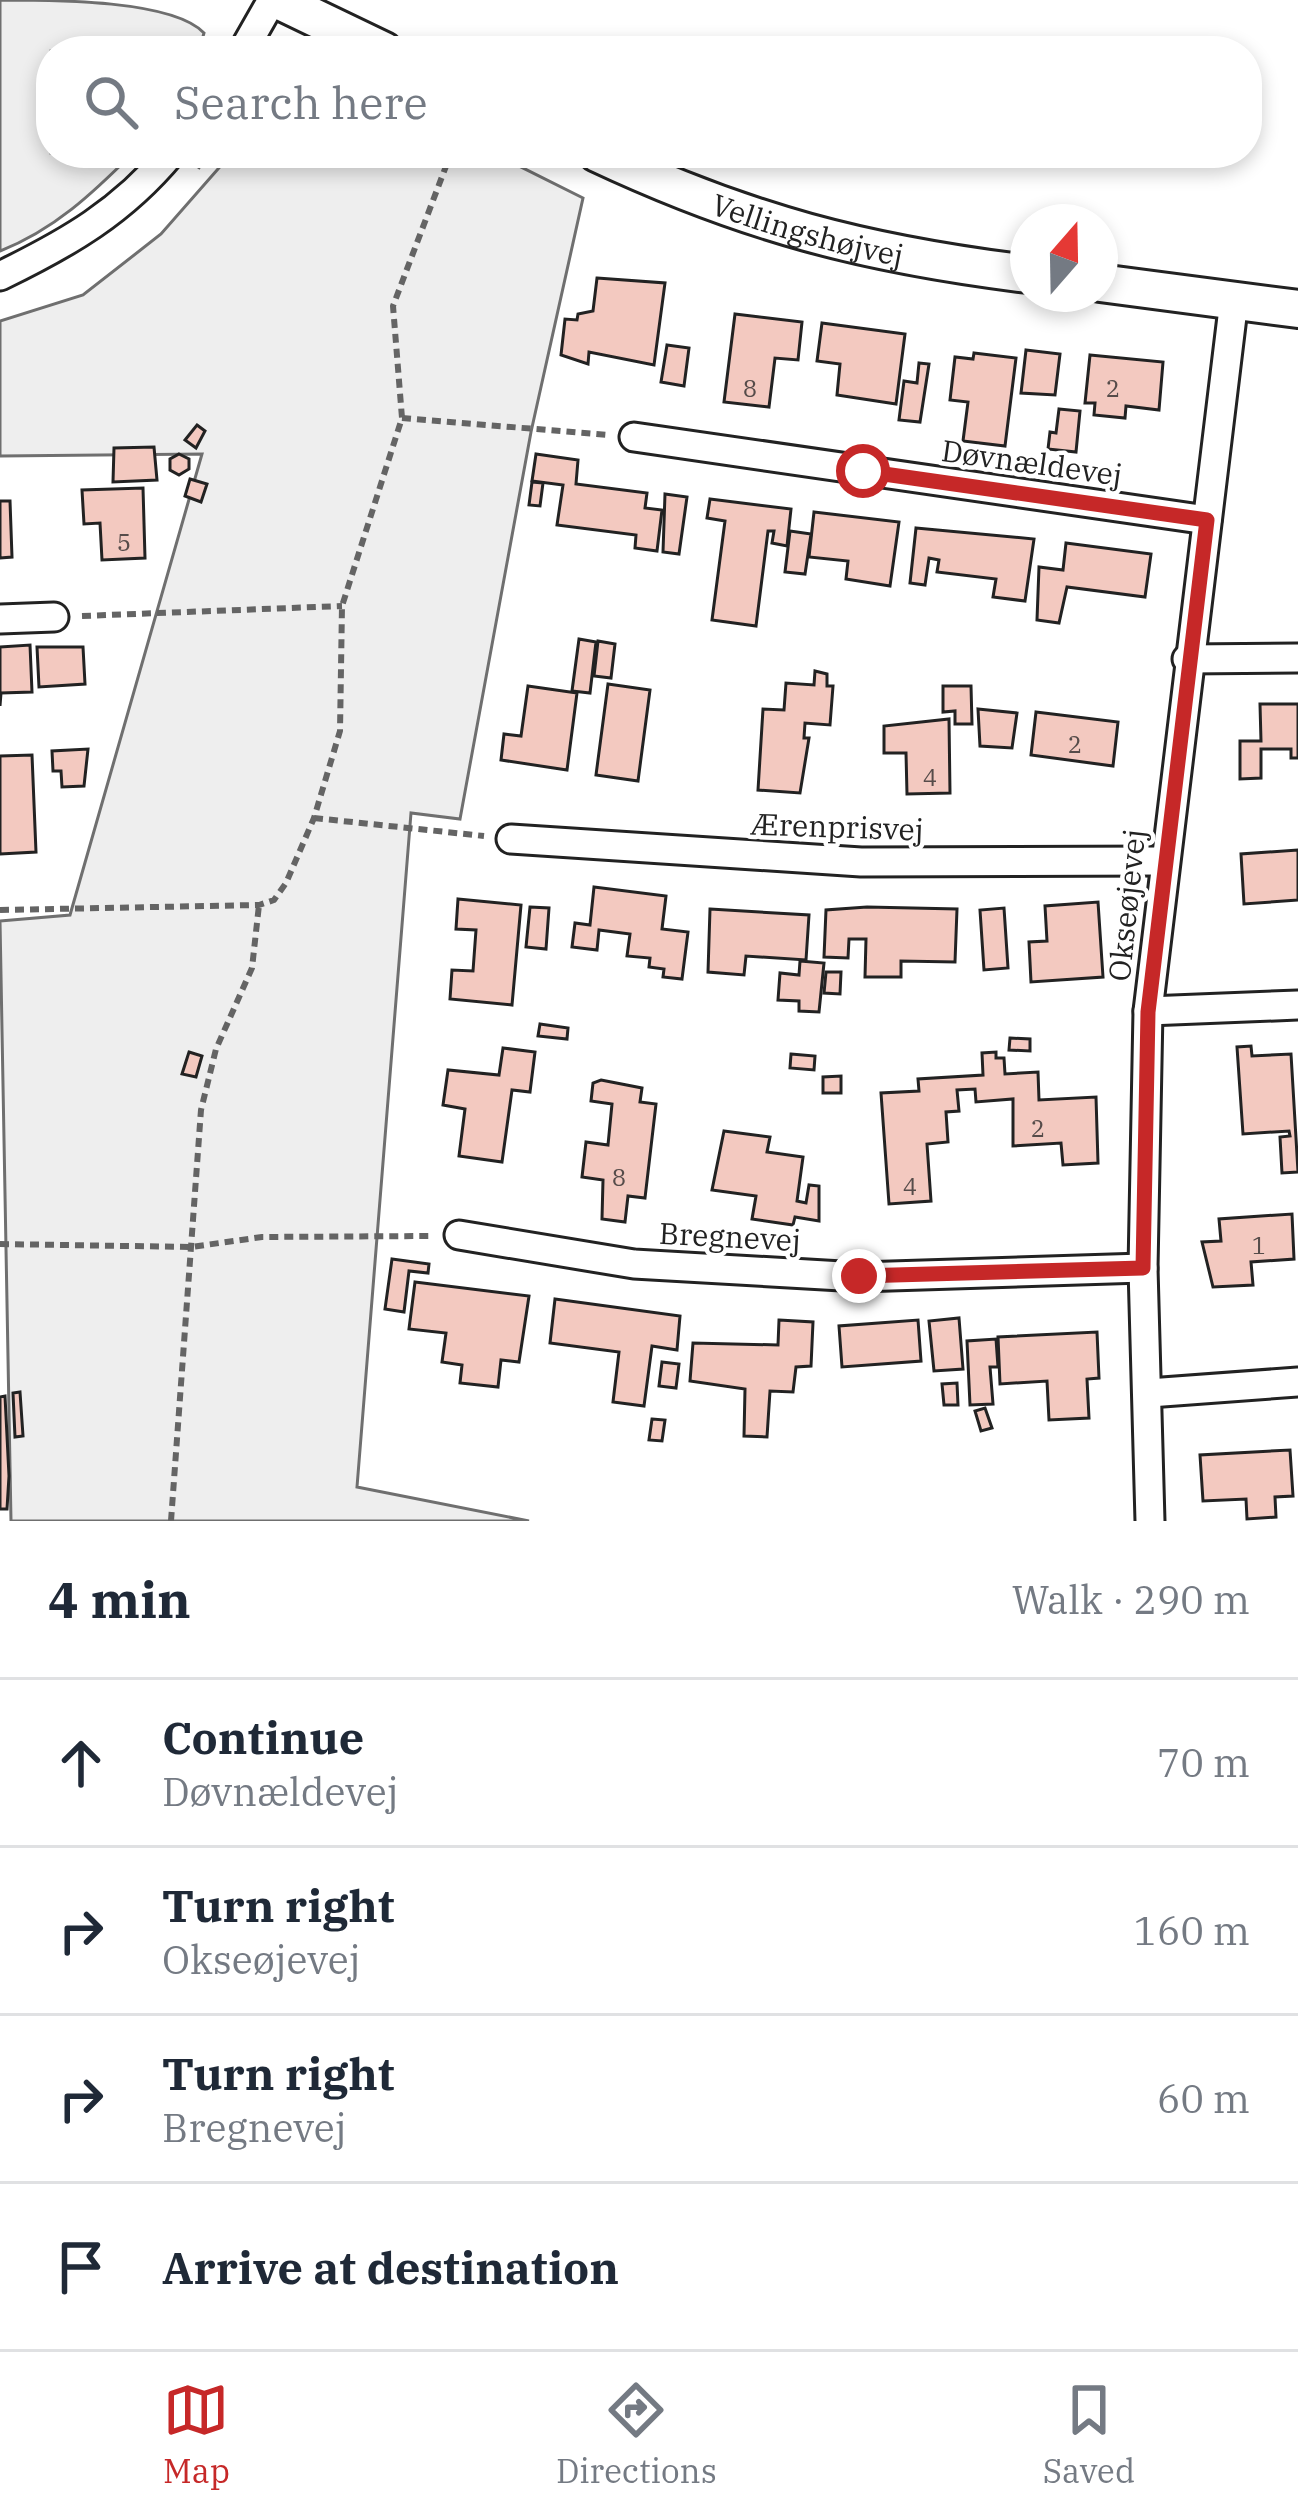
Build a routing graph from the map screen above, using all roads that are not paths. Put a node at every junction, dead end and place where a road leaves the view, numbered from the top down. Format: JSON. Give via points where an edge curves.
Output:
{"nodes":[{"id":1,"x":275,"y":0,"type":"edge"},
{"id":2,"x":252,"y":36,"type":"edge"},
{"id":3,"x":352,"y":36,"type":"edge"},
{"id":4,"x":159,"y":168,"type":"edge"},
{"id":5,"x":629,"y":168,"type":"edge"},
{"id":6,"x":1010,"y":272,"type":"edge"},
{"id":7,"x":0,"y":276,"type":"edge"},
{"id":8,"x":1118,"y":285,"type":"edge"},
{"id":9,"x":1234,"y":300,"type":"junction"},
{"id":10,"x":1298,"y":309,"type":"edge"},
{"id":11,"x":634,"y":437,"type":"road end"},
{"id":12,"x":1207,"y":520,"type":"junction"},
{"id":13,"x":54,"y":617,"type":"road end"},
{"id":14,"x":0,"y":619,"type":"edge"},
{"id":15,"x":1298,"y":658,"type":"edge"},
{"id":16,"x":1186,"y":659,"type":"junction"},
{"id":17,"x":511,"y":839,"type":"road end"},
{"id":18,"x":1162,"y":861,"type":"junction"},
{"id":19,"x":1298,"y":1005,"type":"edge"},
{"id":20,"x":1148,"y":1012,"type":"junction"},
{"id":21,"x":459,"y":1235,"type":"road end"},
{"id":22,"x":1143,"y":1268,"type":"junction"},
{"id":23,"x":1298,"y":1382,"type":"edge"},
{"id":24,"x":1149,"y":1393,"type":"junction"},
{"id":25,"x":1150,"y":1521,"type":"edge"}],
"edges":[{"from":1,"to":2,"type":"street"},
{"from":1,"to":3,"type":"street"},
{"from":4,"to":7,"type":"street","via":[[84,235]]},
{"from":5,"to":6,"type":"street","name":"Vellingshøjvej","via":[[794,232],[898,258]]},
{"from":8,"to":9,"type":"street"},
{"from":9,"to":10,"type":"street"},
{"from":9,"to":12,"type":"street","name":"Okseøjevej"},
{"from":11,"to":12,"type":"street","name":"Døvnældevej"},
{"from":12,"to":16,"type":"street","name":"Okseøjevej"},
{"from":13,"to":14,"type":"street"},
{"from":15,"to":16,"type":"street"},
{"from":16,"to":18,"type":"street","name":"Okseøjevej"},
{"from":17,"to":18,"type":"street","name":"Ærenprisvej","via":[[861,862]]},
{"from":18,"to":20,"type":"street","name":"Okseøjevej"},
{"from":19,"to":20,"type":"street"},
{"from":20,"to":22,"type":"street","name":"Okseøjevej"},
{"from":21,"to":22,"type":"street","name":"Bregnevej","via":[[634,1264],[859,1276]]},
{"from":22,"to":24,"type":"street","name":"Okseøjevej"},
{"from":23,"to":24,"type":"street"},
{"from":24,"to":25,"type":"street","name":"Okseøjevej"}]}
